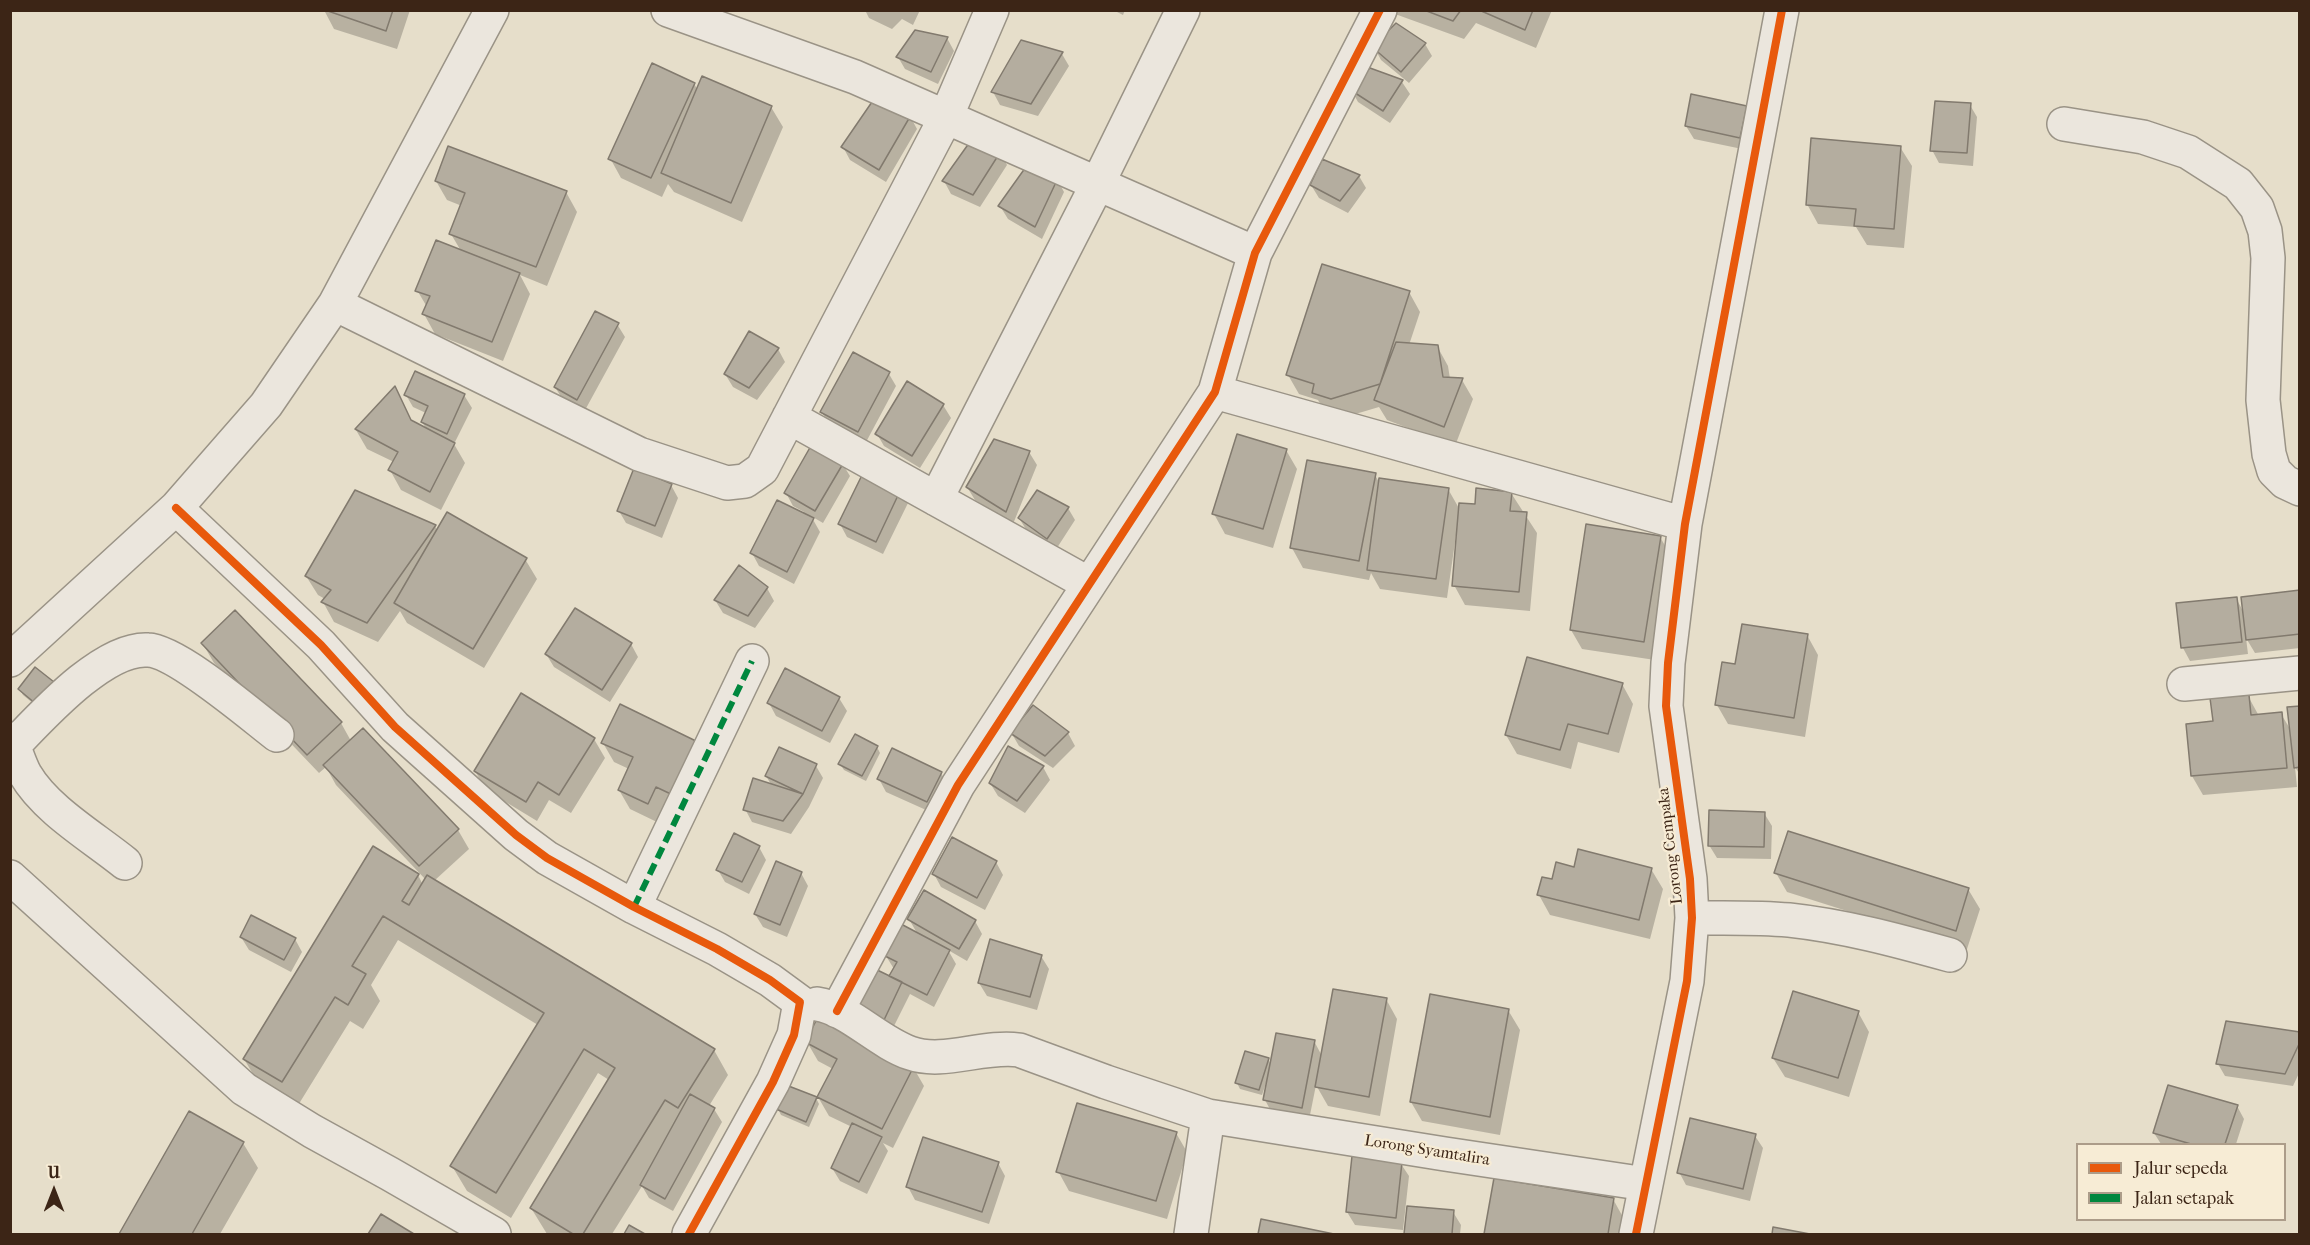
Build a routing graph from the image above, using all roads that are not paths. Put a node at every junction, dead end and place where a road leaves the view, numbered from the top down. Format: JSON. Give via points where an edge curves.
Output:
{"nodes":[{"id":1,"x":492,"y":10,"type":"edge"},
{"id":2,"x":668,"y":10,"type":"edge"},
{"id":3,"x":992,"y":10,"type":"edge"},
{"id":4,"x":1183,"y":10,"type":"edge"},
{"id":5,"x":1380,"y":10,"type":"edge"},
{"id":6,"x":1782,"y":10,"type":"edge"},
{"id":7,"x":946,"y":117,"type":"junction"},
{"id":8,"x":2064,"y":124,"type":"dead end"},
{"id":9,"x":1098,"y":183,"type":"junction"},
{"id":10,"x":1255,"y":253,"type":"junction"},
{"id":11,"x":335,"y":304,"type":"junction"},
{"id":12,"x":1215,"y":392,"type":"junction"},
{"id":13,"x":789,"y":417,"type":"junction"},
{"id":14,"x":2300,"y":489,"type":"edge"},
{"id":15,"x":936,"y":499,"type":"junction"},
{"id":16,"x":176,"y":508,"type":"junction"},
{"id":17,"x":1684,"y":524,"type":"junction"},
{"id":18,"x":1089,"y":584,"type":"junction"},
{"id":19,"x":10,"y":660,"type":"edge"},
{"id":20,"x":752,"y":661,"type":"dead end"},
{"id":21,"x":2300,"y":673,"type":"edge"},
{"id":22,"x":2184,"y":684,"type":"dead end"},
{"id":23,"x":277,"y":735,"type":"dead end"},
{"id":24,"x":12,"y":742,"type":"edge"},
{"id":25,"x":125,"y":863,"type":"dead end"},
{"id":26,"x":10,"y":877,"type":"edge"},
{"id":27,"x":634,"y":907,"type":"junction"},
{"id":28,"x":1692,"y":918,"type":"junction"},
{"id":29,"x":1950,"y":955,"type":"dead end"},
{"id":30,"x":800,"y":1002,"type":"junction"},
{"id":31,"x":837,"y":1011,"type":"junction"},
{"id":32,"x":1208,"y":1116,"type":"junction"},
{"id":33,"x":1646,"y":1184,"type":"junction"},
{"id":34,"x":494,"y":1234,"type":"edge"},
{"id":35,"x":689,"y":1234,"type":"edge"},
{"id":36,"x":1191,"y":1234,"type":"edge"},
{"id":37,"x":1636,"y":1234,"type":"edge"}],
"edges":[{"from":1,"to":11,"type":"street"},
{"from":2,"to":7,"type":"street","via":[[855,77]]},
{"from":3,"to":7,"type":"street"},
{"from":4,"to":9,"type":"street"},
{"from":5,"to":10,"type":"street"},
{"from":6,"to":17,"type":"street","name":"Lorong Cempaka"},
{"from":7,"to":9,"type":"street"},
{"from":7,"to":13,"type":"street"},
{"from":8,"to":14,"type":"street","via":[[2144,137],[2188,152],[2238,184],[2257,208],[2268,258],[2263,400],[2269,454],[2274,471]]},
{"from":9,"to":10,"type":"street"},
{"from":9,"to":15,"type":"street"},
{"from":10,"to":12,"type":"street"},
{"from":11,"to":13,"type":"street","via":[[639,454],[727,483],[745,481],[762,469]]},
{"from":11,"to":16,"type":"street","via":[[266,405]]},
{"from":12,"to":17,"type":"street"},
{"from":12,"to":18,"type":"street"},
{"from":13,"to":15,"type":"street"},
{"from":15,"to":18,"type":"street"},
{"from":16,"to":19,"type":"street"},
{"from":16,"to":27,"type":"street","via":[[321,645],[395,727],[480,804],[547,858]]},
{"from":17,"to":28,"type":"street","name":"Lorong Cempaka","via":[[1666,706]]},
{"from":18,"to":31,"type":"street","via":[[958,785]]},
{"from":20,"to":27,"type":"street"},
{"from":21,"to":22,"type":"street"},
{"from":23,"to":24,"type":"street","via":[[215,686],[150,650],[121,655],[98,668]]},
{"from":24,"to":25,"type":"street","via":[[26,774],[42,796]]},
{"from":26,"to":34,"type":"street","via":[[244,1089]]},
{"from":27,"to":30,"type":"street","via":[[717,949]]},
{"from":28,"to":29,"type":"street","via":[[1788,920],[1831,926]]},
{"from":28,"to":33,"type":"street","name":"Lorong Cempaka","via":[[1687,981]]},
{"from":30,"to":31,"type":"street","name":"Lorong Syamtalira"},
{"from":30,"to":35,"type":"street","via":[[794,1035],[773,1082]]},
{"from":31,"to":32,"type":"street","name":"Lorong Syamtalira","via":[[910,1053],[939,1057],[982,1050],[1019,1050]]},
{"from":32,"to":33,"type":"street","name":"Lorong Syamtalira"},
{"from":32,"to":36,"type":"street"},
{"from":33,"to":37,"type":"street","name":"Lorong Cempaka"}]}
